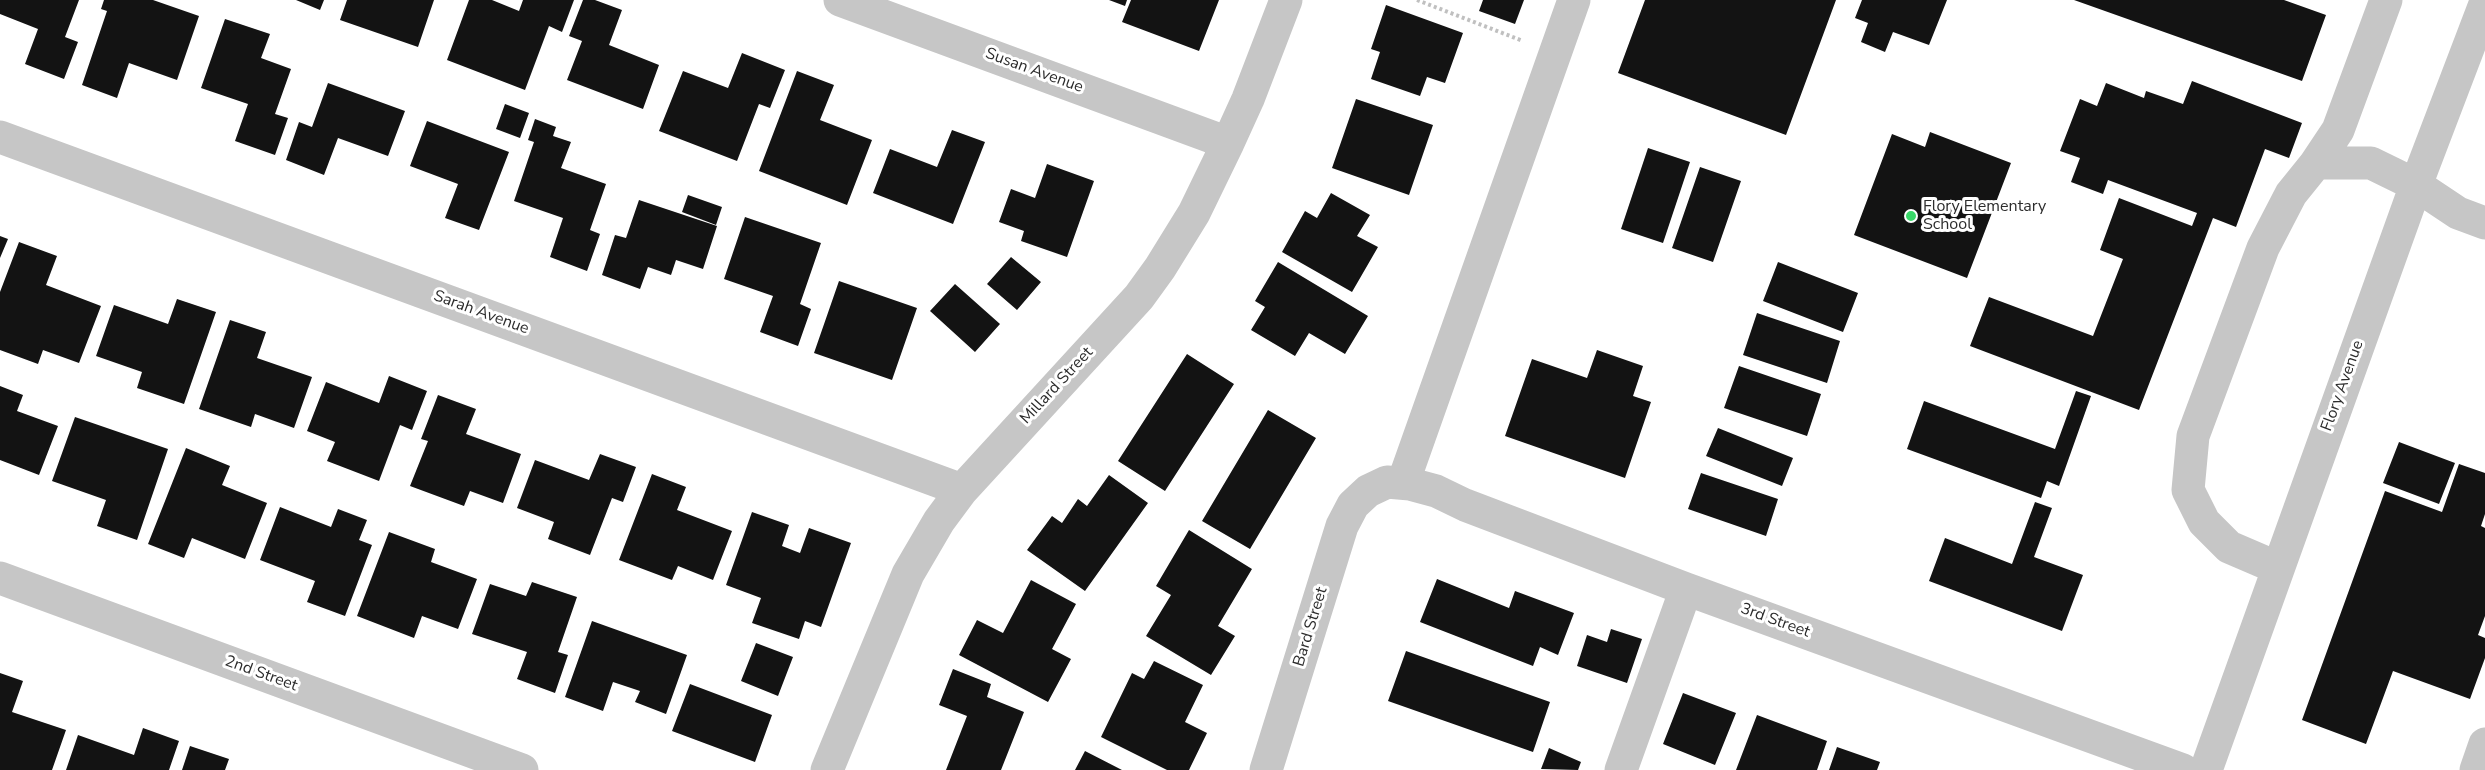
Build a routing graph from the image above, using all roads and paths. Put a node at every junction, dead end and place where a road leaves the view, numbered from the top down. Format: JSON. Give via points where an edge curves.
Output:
{"nodes":[{"id":1,"x":840,"y":0,"type":"edge"},
{"id":2,"x":1286,"y":0,"type":"edge"},
{"id":3,"x":1417,"y":0,"type":"edge"},
{"id":4,"x":1574,"y":0,"type":"edge"},
{"id":5,"x":2386,"y":0,"type":"edge"},
{"id":6,"x":2485,"y":4,"type":"edge"},
{"id":7,"x":1555,"y":53,"type":"junction"},
{"id":8,"x":0,"y":137,"type":"edge"},
{"id":9,"x":1228,"y":142,"type":"junction"},
{"id":10,"x":2316,"y":163,"type":"junction"},
{"id":11,"x":2416,"y":185,"type":"junction"},
{"id":12,"x":2485,"y":223,"type":"edge"},
{"id":13,"x":1403,"y":483,"type":"junction"},
{"id":14,"x":962,"y":490,"type":"junction"},
{"id":15,"x":1368,"y":490,"type":"joint"},
{"id":16,"x":2278,"y":568,"type":"junction"},
{"id":17,"x":0,"y":578,"type":"edge"},
{"id":18,"x":1686,"y":589,"type":"junction"},
{"id":19,"x":2485,"y":744,"type":"edge"},
{"id":20,"x":522,"y":770,"type":"edge"},
{"id":21,"x":827,"y":770,"type":"edge"},
{"id":22,"x":1266,"y":770,"type":"edge"},
{"id":23,"x":1621,"y":770,"type":"edge"},
{"id":24,"x":2183,"y":770,"type":"edge"},
{"id":25,"x":2206,"y":770,"type":"edge"},
{"id":26,"x":2476,"y":770,"type":"edge"}],
"edges":[{"from":1,"to":9,"type":"street","name":"Susan Avenue"},
{"from":2,"to":9,"type":"street","name":"Millard Street"},
{"from":3,"to":7,"type":"path"},
{"from":4,"to":7,"type":"street"},
{"from":5,"to":10,"type":"street","via":[[2338,130]]},
{"from":6,"to":11,"type":"street","name":"Flory Avenue"},
{"from":7,"to":13,"type":"street"},
{"from":8,"to":14,"type":"street","name":"Sarah Avenue"},
{"from":9,"to":14,"type":"street","name":"Millard Street","via":[[1194,213],[1139,297]]},
{"from":10,"to":11,"type":"street","via":[[2371,163]]},
{"from":10,"to":16,"type":"street","via":[[2290,194],[2264,248],[2193,436],[2188,490],[2204,522],[2229,547]]},
{"from":11,"to":12,"type":"street","via":[[2458,213]]},
{"from":11,"to":16,"type":"street","name":"Flory Avenue"},
{"from":13,"to":15,"type":"street","name":"3rd Street","via":[[1387,482]]},
{"from":13,"to":18,"type":"street","name":"3rd Street","via":[[1436,491]]},
{"from":14,"to":21,"type":"street","name":"Millard Street","via":[[908,574]]},
{"from":15,"to":22,"type":"street","name":"Bard Street","via":[[1353,505],[1342,526]]},
{"from":16,"to":25,"type":"street","name":"Flory Avenue"},
{"from":17,"to":20,"type":"street","name":"2nd Street"},
{"from":18,"to":23,"type":"street"},
{"from":18,"to":24,"type":"street","name":"3rd Street"},
{"from":19,"to":26,"type":"street"}]}
